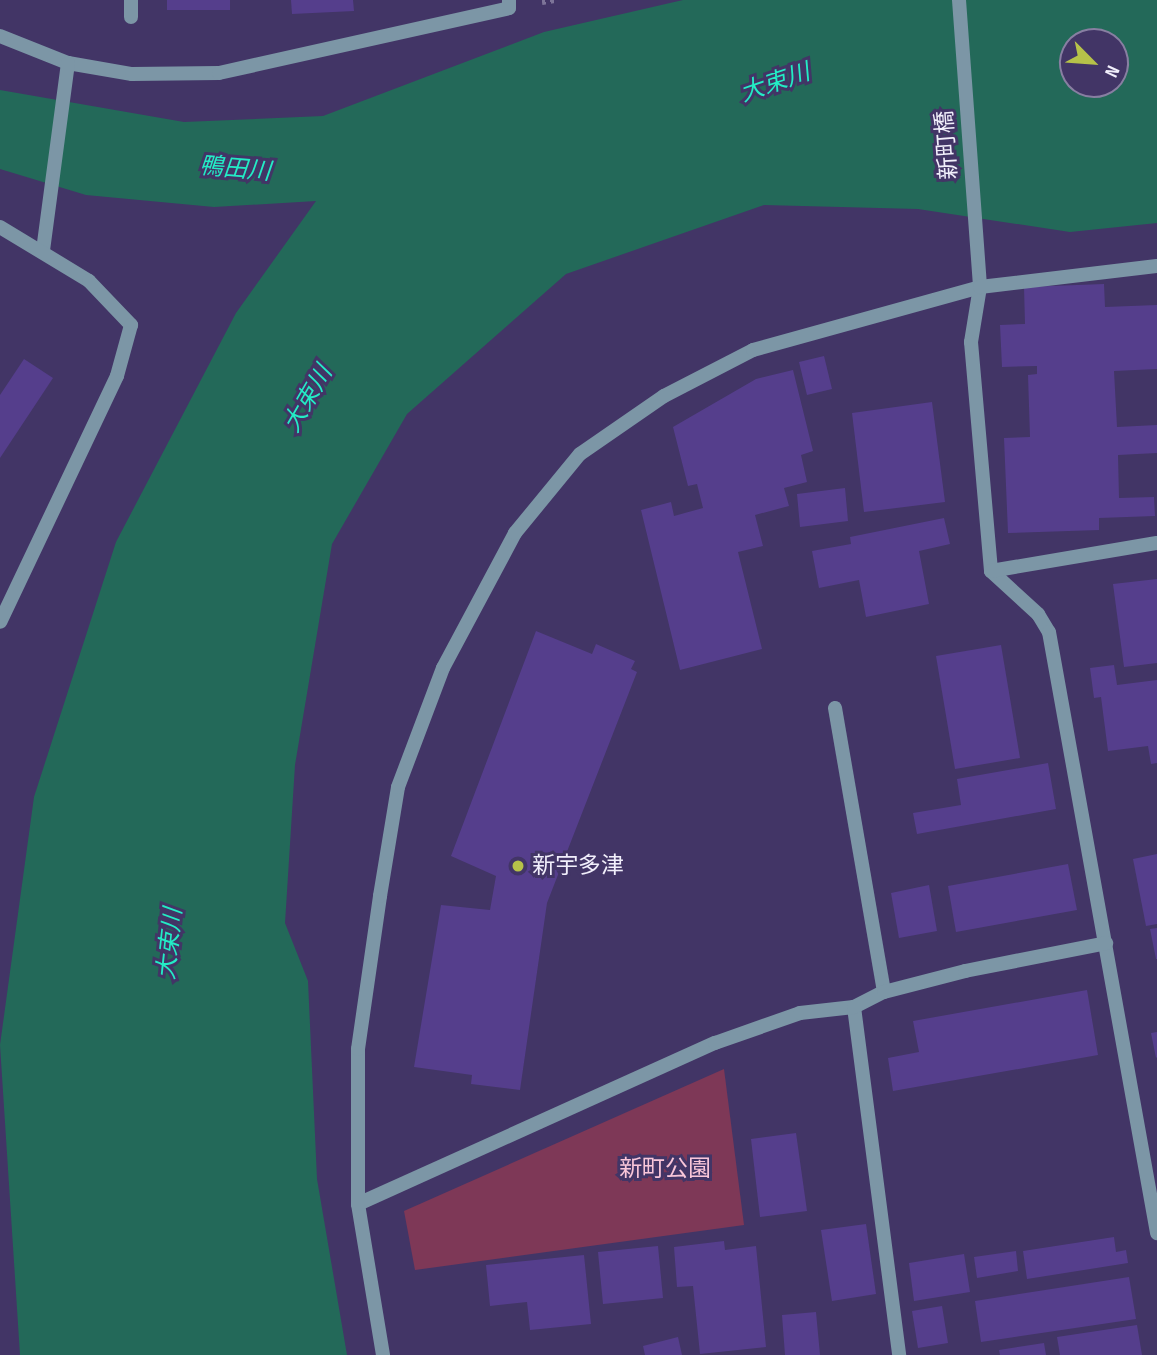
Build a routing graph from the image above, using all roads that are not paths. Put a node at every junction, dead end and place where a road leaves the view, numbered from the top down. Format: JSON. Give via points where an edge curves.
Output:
{"nodes":[{"id":1,"x":131,"y":0,"type":"edge"},
{"id":2,"x":509,"y":0,"type":"edge"},
{"id":3,"x":959,"y":0,"type":"edge"},
{"id":4,"x":131,"y":17,"type":"dead end"},
{"id":5,"x":0,"y":36,"type":"edge"},
{"id":6,"x":68,"y":63,"type":"junction"},
{"id":7,"x":0,"y":227,"type":"edge"},
{"id":8,"x":43,"y":250,"type":"junction"},
{"id":9,"x":1157,"y":266,"type":"edge"},
{"id":10,"x":980,"y":287,"type":"junction"},
{"id":11,"x":1157,"y":543,"type":"edge"},
{"id":12,"x":991,"y":571,"type":"junction"},
{"id":13,"x":0,"y":622,"type":"edge"},
{"id":14,"x":835,"y":708,"type":"dead end"},
{"id":15,"x":1106,"y":943,"type":"junction"},
{"id":16,"x":884,"y":992,"type":"junction"},
{"id":17,"x":854,"y":1007,"type":"junction"},
{"id":18,"x":358,"y":1204,"type":"junction"},
{"id":19,"x":1157,"y":1233,"type":"edge"},
{"id":20,"x":383,"y":1355,"type":"edge"},
{"id":21,"x":899,"y":1355,"type":"edge"}],
"edges":[{"from":1,"to":4,"type":"street"},
{"from":2,"to":6,"type":"street","via":[[509,8],[219,73],[132,74]]},
{"from":3,"to":10,"type":"street","name":"新町橋"},
{"from":5,"to":6,"type":"street"},
{"from":6,"to":8,"type":"street"},
{"from":7,"to":8,"type":"street"},
{"from":8,"to":13,"type":"street","via":[[89,281],[131,325],[117,376]]},
{"from":9,"to":10,"type":"street"},
{"from":10,"to":12,"type":"street","name":"新町橋","via":[[971,342]]},
{"from":10,"to":18,"type":"street","via":[[753,350],[664,396],[580,454],[514,533],[443,668],[398,787],[358,1049]]},
{"from":11,"to":12,"type":"street"},
{"from":12,"to":15,"type":"street","via":[[1038,614],[1049,632]]},
{"from":14,"to":16,"type":"street"},
{"from":15,"to":16,"type":"street"},
{"from":15,"to":19,"type":"street"},
{"from":16,"to":17,"type":"street"},
{"from":17,"to":18,"type":"street","via":[[800,1013],[715,1043]]},
{"from":17,"to":21,"type":"street"},
{"from":18,"to":20,"type":"street"}]}
